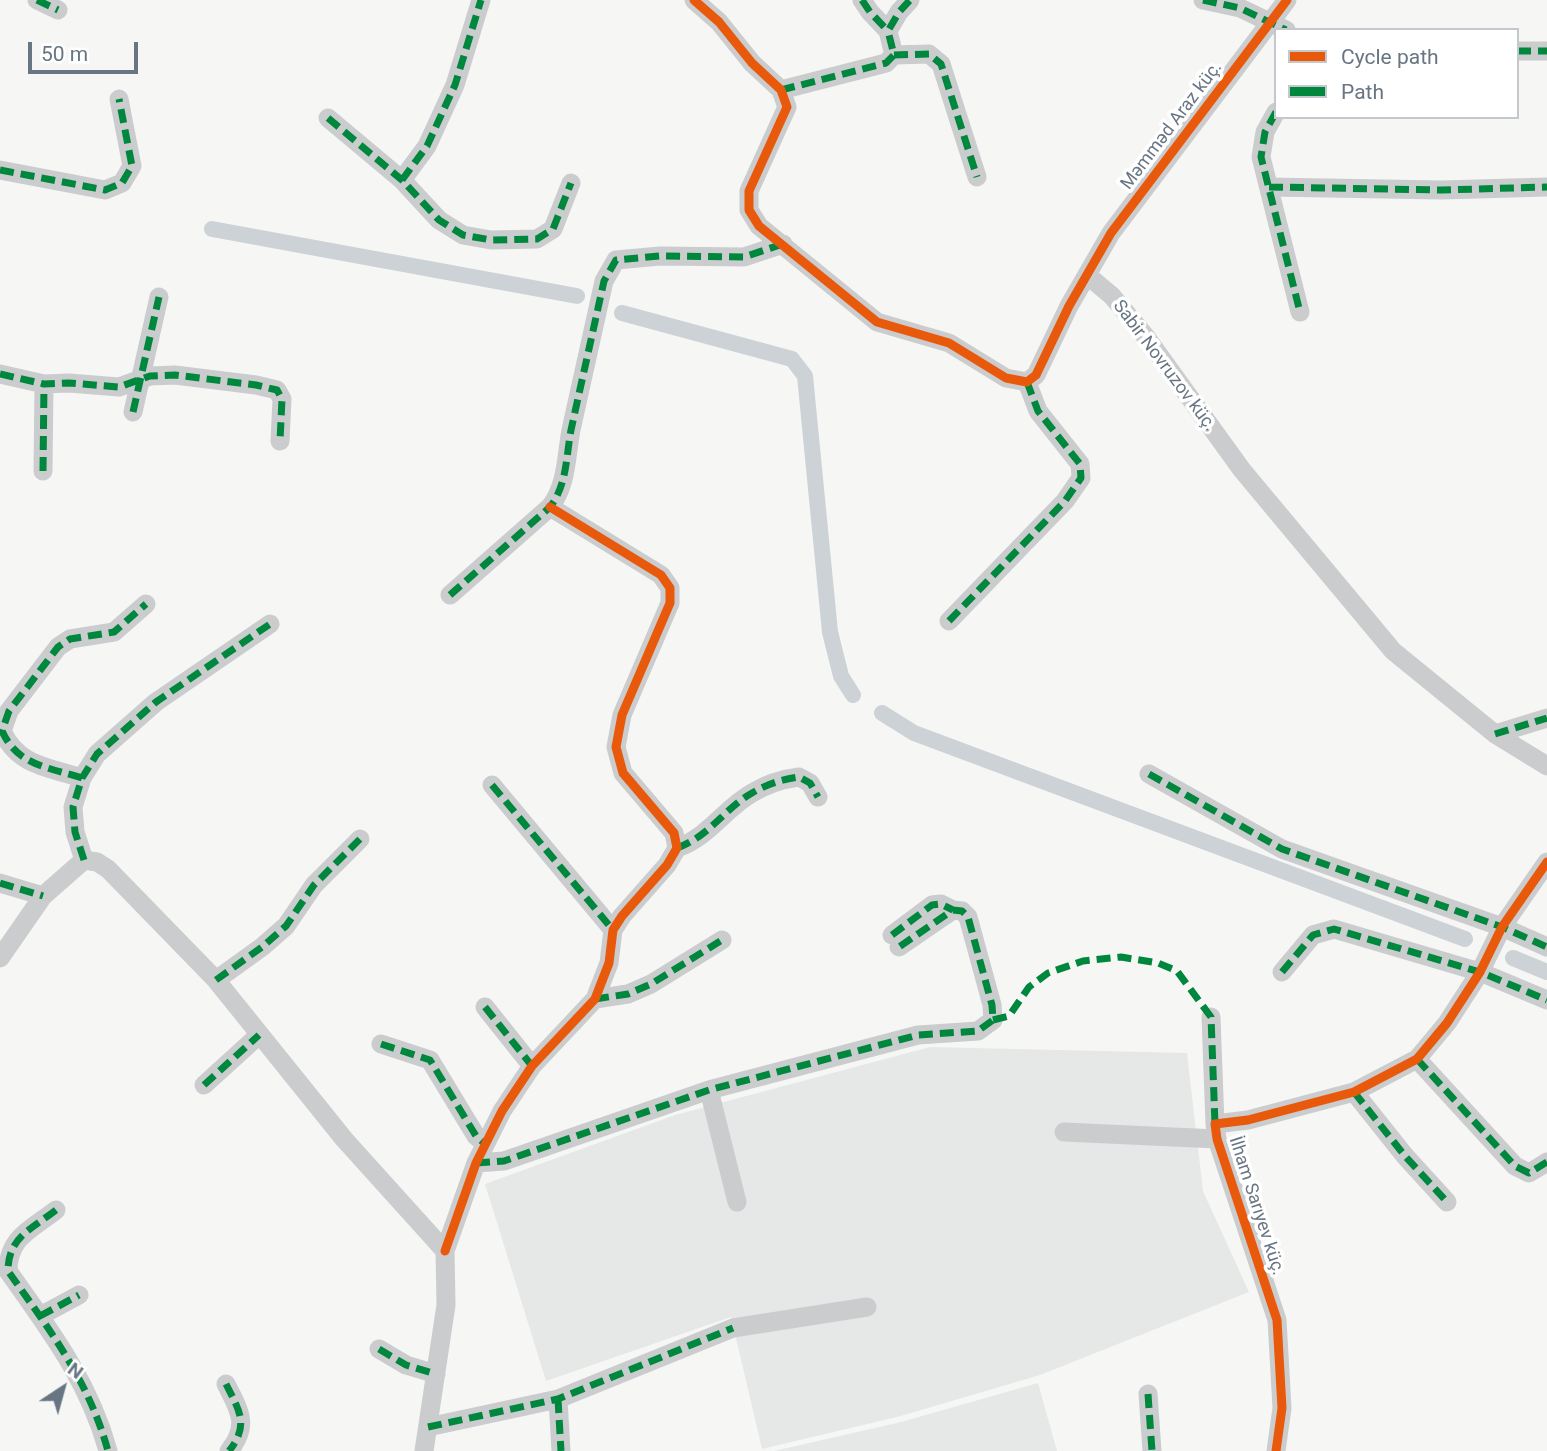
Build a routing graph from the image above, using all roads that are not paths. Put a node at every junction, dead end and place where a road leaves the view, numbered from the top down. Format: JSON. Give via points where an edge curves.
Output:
{"nodes":[{"id":1,"x":37,"y":0,"type":"edge"},
{"id":2,"x":481,"y":0,"type":"edge"},
{"id":3,"x":694,"y":0,"type":"edge"},
{"id":4,"x":862,"y":0,"type":"edge"},
{"id":5,"x":910,"y":0,"type":"edge"},
{"id":6,"x":1203,"y":0,"type":"edge"},
{"id":7,"x":1287,"y":0,"type":"edge"},
{"id":8,"x":58,"y":10,"type":"dead end"},
{"id":9,"x":1278,"y":26,"type":"edge"},
{"id":10,"x":888,"y":30,"type":"junction"},
{"id":11,"x":1274,"y":31,"type":"edge"},
{"id":12,"x":1519,"y":51,"type":"edge"},
{"id":13,"x":1547,"y":51,"type":"edge"},
{"id":14,"x":894,"y":55,"type":"junction"},
{"id":15,"x":782,"y":90,"type":"junction"},
{"id":16,"x":119,"y":99,"type":"dead end"},
{"id":17,"x":1274,"y":116,"type":"edge"},
{"id":18,"x":328,"y":118,"type":"dead end"},
{"id":19,"x":0,"y":170,"type":"edge"},
{"id":20,"x":977,"y":177,"type":"dead end"},
{"id":21,"x":402,"y":180,"type":"junction"},
{"id":22,"x":571,"y":183,"type":"dead end"},
{"id":23,"x":1269,"y":187,"type":"junction"},
{"id":24,"x":1547,"y":187,"type":"edge"},
{"id":25,"x":783,"y":244,"type":"junction"},
{"id":26,"x":1087,"y":275,"type":"junction"},
{"id":27,"x":159,"y":298,"type":"dead end"},
{"id":28,"x":1300,"y":312,"type":"dead end"},
{"id":29,"x":0,"y":374,"type":"edge"},
{"id":30,"x":141,"y":379,"type":"junction"},
{"id":31,"x":1027,"y":382,"type":"junction"},
{"id":32,"x":44,"y":384,"type":"junction"},
{"id":33,"x":133,"y":412,"type":"dead end"},
{"id":34,"x":280,"y":441,"type":"dead end"},
{"id":35,"x":43,"y":471,"type":"dead end"},
{"id":36,"x":550,"y":507,"type":"junction"},
{"id":37,"x":450,"y":595,"type":"dead end"},
{"id":38,"x":146,"y":604,"type":"dead end"},
{"id":39,"x":948,"y":621,"type":"dead end"},
{"id":40,"x":270,"y":624,"type":"dead end"},
{"id":41,"x":1547,"y":718,"type":"edge"},
{"id":42,"x":1495,"y":734,"type":"junction"},
{"id":43,"x":1547,"y":766,"type":"edge"},
{"id":44,"x":1149,"y":774,"type":"dead end"},
{"id":45,"x":82,"y":778,"type":"junction"},
{"id":46,"x":492,"y":785,"type":"dead end"},
{"id":47,"x":818,"y":797,"type":"dead end"},
{"id":48,"x":360,"y":839,"type":"dead end"},
{"id":49,"x":677,"y":848,"type":"junction"},
{"id":50,"x":83,"y":860,"type":"junction"},
{"id":51,"x":1547,"y":862,"type":"edge"},
{"id":52,"x":0,"y":883,"type":"edge"},
{"id":53,"x":43,"y":896,"type":"junction"},
{"id":54,"x":1502,"y":927,"type":"junction"},
{"id":55,"x":613,"y":930,"type":"junction"},
{"id":56,"x":722,"y":940,"type":"dead end"},
{"id":57,"x":895,"y":941,"type":"dead end"},
{"id":58,"x":1547,"y":947,"type":"edge"},
{"id":59,"x":0,"y":958,"type":"edge"},
{"id":60,"x":1282,"y":972,"type":"dead end"},
{"id":61,"x":1480,"y":972,"type":"junction"},
{"id":62,"x":216,"y":980,"type":"junction"},
{"id":63,"x":595,"y":999,"type":"junction"},
{"id":64,"x":1547,"y":1000,"type":"edge"},
{"id":65,"x":485,"y":1007,"type":"dead end"},
{"id":66,"x":1211,"y":1017,"type":"dead end"},
{"id":67,"x":259,"y":1035,"type":"junction"},
{"id":68,"x":381,"y":1044,"type":"dead end"},
{"id":69,"x":1417,"y":1059,"type":"junction"},
{"id":70,"x":532,"y":1066,"type":"junction"},
{"id":71,"x":204,"y":1085,"type":"dead end"},
{"id":72,"x":709,"y":1090,"type":"junction"},
{"id":73,"x":1354,"y":1092,"type":"junction"},
{"id":74,"x":1064,"y":1132,"type":"dead end"},
{"id":75,"x":1216,"y":1132,"type":"junction"},
{"id":76,"x":485,"y":1144,"type":"junction"},
{"id":77,"x":1547,"y":1162,"type":"edge"},
{"id":78,"x":476,"y":1163,"type":"junction"},
{"id":79,"x":737,"y":1202,"type":"dead end"},
{"id":80,"x":1447,"y":1202,"type":"dead end"},
{"id":81,"x":56,"y":1209,"type":"dead end"},
{"id":82,"x":445,"y":1251,"type":"junction"},
{"id":83,"x":79,"y":1295,"type":"dead end"},
{"id":84,"x":867,"y":1307,"type":"dead end"},
{"id":85,"x":40,"y":1316,"type":"junction"},
{"id":86,"x":379,"y":1349,"type":"dead end"},
{"id":87,"x":436,"y":1374,"type":"junction"},
{"id":88,"x":226,"y":1384,"type":"dead end"},
{"id":89,"x":1148,"y":1394,"type":"dead end"},
{"id":90,"x":558,"y":1399,"type":"junction"},
{"id":91,"x":428,"y":1427,"type":"junction"},
{"id":92,"x":108,"y":1451,"type":"edge"},
{"id":93,"x":229,"y":1451,"type":"edge"},
{"id":94,"x":424,"y":1451,"type":"edge"},
{"id":95,"x":561,"y":1451,"type":"edge"},
{"id":96,"x":1152,"y":1451,"type":"edge"},
{"id":97,"x":1276,"y":1451,"type":"edge"}],
"edges":[{"from":1,"to":8,"type":"street"},
{"from":2,"to":21,"type":"street","via":[[456,85],[427,146]]},
{"from":3,"to":15,"type":"street"},
{"from":4,"to":10,"type":"street"},
{"from":5,"to":10,"type":"street"},
{"from":6,"to":9,"type":"street","via":[[1240,8]]},
{"from":7,"to":9,"type":"street","name":"Məmməd Araz küç."},
{"from":10,"to":14,"type":"street"},
{"from":11,"to":26,"type":"street","name":"Məmməd Araz küç.","via":[[1111,233]]},
{"from":12,"to":13,"type":"street"},
{"from":14,"to":15,"type":"street","via":[[886,63]]},
{"from":14,"to":20,"type":"street","via":[[929,54],[941,64]]},
{"from":15,"to":25,"type":"street","via":[[787,107],[749,191],[749,210],[759,226]]},
{"from":16,"to":19,"type":"street","via":[[132,166],[122,183],[105,190]]},
{"from":17,"to":23,"type":"street","via":[[1265,132],[1261,157]]},
{"from":18,"to":21,"type":"street"},
{"from":21,"to":22,"type":"street","via":[[439,220],[463,234],[491,240],[537,239],[553,229]]},
{"from":23,"to":24,"type":"street"},
{"from":23,"to":28,"type":"street"},
{"from":25,"to":31,"type":"street","via":[[877,322],[949,343],[1006,378]]},
{"from":25,"to":36,"type":"street","via":[[744,257],[616,260],[604,281],[563,481]]},
{"from":26,"to":31,"type":"street","via":[[1036,375]]},
{"from":26,"to":42,"type":"street","name":"Sabir Novruzov küç.","via":[[1112,296],[1146,337],[1242,470],[1393,650]]},
{"from":27,"to":30,"type":"street"},
{"from":29,"to":32,"type":"street"},
{"from":30,"to":32,"type":"street","via":[[118,387]]},
{"from":30,"to":33,"type":"street"},
{"from":30,"to":34,"type":"street","via":[[175,376],[277,390],[282,399]]},
{"from":31,"to":39,"type":"street","via":[[1038,411],[1080,464],[1080,478],[1065,501]]},
{"from":32,"to":35,"type":"street"},
{"from":36,"to":37,"type":"street"},
{"from":36,"to":49,"type":"street","via":[[661,575],[670,588],[670,603],[622,715],[617,747],[624,773],[674,833]]},
{"from":38,"to":45,"type":"street","via":[[114,632],[70,639],[58,647],[9,712],[2,731],[9,746],[24,759]]},
{"from":40,"to":45,"type":"street","via":[[156,702],[96,754]]},
{"from":41,"to":42,"type":"street"},
{"from":42,"to":43,"type":"street","name":"Sabir Novruzov küç."},
{"from":44,"to":54,"type":"street","via":[[1282,849]]},
{"from":45,"to":50,"type":"street","via":[[73,807]]},
{"from":46,"to":55,"type":"street"},
{"from":47,"to":49,"type":"street","via":[[810,783],[799,777],[783,779],[751,793],[706,833]]},
{"from":48,"to":62,"type":"street","via":[[314,885],[286,926]]},
{"from":49,"to":55,"type":"street"},
{"from":50,"to":53,"type":"street"},
{"from":50,"to":62,"type":"street","via":[[108,869]]},
{"from":51,"to":54,"type":"street","name":"İlham Sarıyev küç."},
{"from":52,"to":53,"type":"street"},
{"from":53,"to":59,"type":"street"},
{"from":54,"to":58,"type":"street"},
{"from":54,"to":61,"type":"street","name":"İlham Sarıyev küç."},
{"from":55,"to":63,"type":"street","via":[[609,963]]},
{"from":56,"to":63,"type":"street","via":[[651,984],[628,994]]},
{"from":57,"to":72,"type":"street","via":[[953,910],[962,911],[968,917],[992,1005],[993,1020],[987,1027],[918,1035]]},
{"from":60,"to":61,"type":"street","via":[[1313,935],[1334,929]]},
{"from":61,"to":64,"type":"street"},
{"from":61,"to":69,"type":"street","name":"İlham Sarıyev küç."},
{"from":62,"to":67,"type":"street"},
{"from":63,"to":70,"type":"street"},
{"from":65,"to":70,"type":"street"},
{"from":66,"to":75,"type":"street"},
{"from":67,"to":71,"type":"street"},
{"from":67,"to":82,"type":"street"},
{"from":68,"to":76,"type":"street","via":[[430,1060]]},
{"from":69,"to":73,"type":"street","name":"İlham Sarıyev küç."},
{"from":69,"to":77,"type":"street","via":[[1515,1166],[1529,1173]]},
{"from":70,"to":76,"type":"street"},
{"from":72,"to":78,"type":"street","via":[[504,1161]]},
{"from":72,"to":79,"type":"street"},
{"from":73,"to":75,"type":"street","name":"İlham Sarıyev küç."},
{"from":73,"to":80,"type":"street"},
{"from":74,"to":75,"type":"street"},
{"from":75,"to":97,"type":"street","name":"İlham Sarıyev küç.","via":[[1277,1320],[1282,1408]]},
{"from":76,"to":78,"type":"street"},
{"from":78,"to":82,"type":"street"},
{"from":81,"to":85,"type":"street","via":[[13,1245],[8,1256],[8,1272]]},
{"from":82,"to":87,"type":"street","via":[[446,1304]]},
{"from":83,"to":85,"type":"street"},
{"from":84,"to":90,"type":"street","via":[[733,1328]]},
{"from":85,"to":92,"type":"street","via":[[81,1380]]},
{"from":86,"to":87,"type":"street","via":[[406,1365]]},
{"from":87,"to":91,"type":"street"},
{"from":88,"to":93,"type":"street","via":[[241,1414],[241,1428]]},
{"from":89,"to":96,"type":"street"},
{"from":90,"to":91,"type":"street"},
{"from":90,"to":95,"type":"street"},
{"from":91,"to":94,"type":"street"}]}
